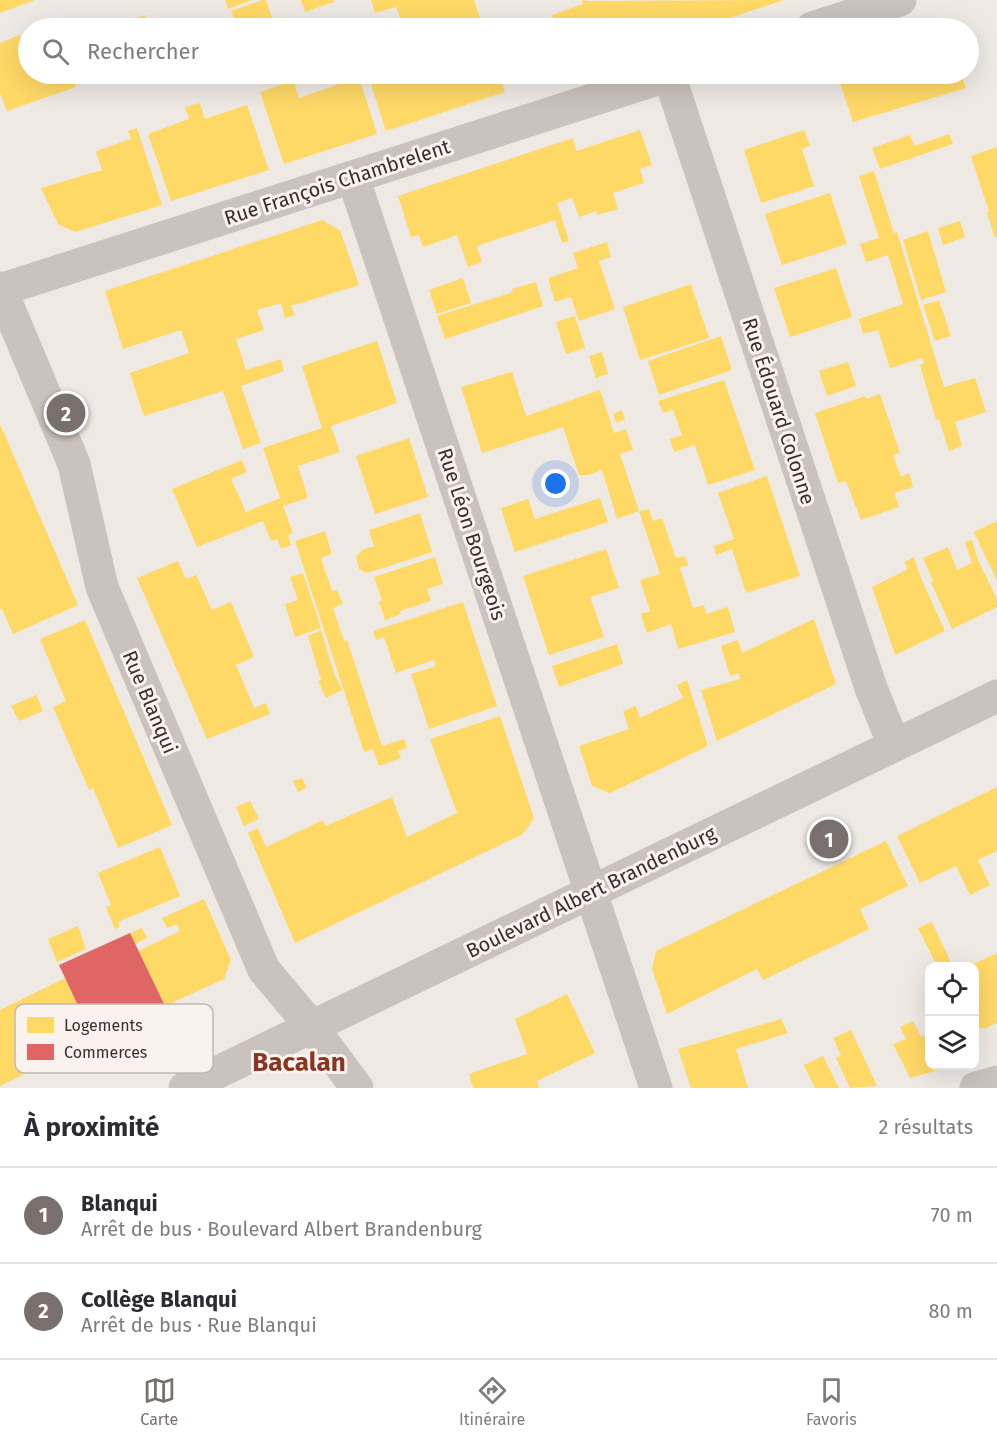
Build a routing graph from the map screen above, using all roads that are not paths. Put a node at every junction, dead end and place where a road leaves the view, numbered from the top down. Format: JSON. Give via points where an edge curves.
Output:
{"nodes":[{"id":1,"x":900,"y":0,"type":"edge"},
{"id":2,"x":843,"y":18,"type":"edge"},
{"id":3,"x":640,"y":84,"type":"edge"},
{"id":4,"x":674,"y":84,"type":"edge"},
{"id":5,"x":353,"y":177,"type":"junction"},
{"id":6,"x":0,"y":290,"type":"edge"},
{"id":7,"x":997,"y":696,"type":"edge"},
{"id":8,"x":894,"y":745,"type":"junction"},
{"id":9,"x":590,"y":892,"type":"junction"},
{"id":10,"x":312,"y":1027,"type":"junction"},
{"id":11,"x":997,"y":1082,"type":"edge"},
{"id":12,"x":185,"y":1088,"type":"edge"},
{"id":13,"x":357,"y":1088,"type":"edge"},
{"id":14,"x":656,"y":1088,"type":"edge"},
{"id":15,"x":976,"y":1088,"type":"edge"}],
"edges":[{"from":1,"to":2,"type":"street"},
{"from":3,"to":5,"type":"street","name":"Rue François Chambrelent"},
{"from":4,"to":8,"type":"street","name":"Rue Édouard Colonne","via":[[871,688]]},
{"from":5,"to":6,"type":"street","name":"Rue François Chambrelent"},
{"from":5,"to":9,"type":"street","name":"Rue Léon Bourgeois"},
{"from":6,"to":10,"type":"street","name":"Rue Blanqui","via":[[74,464],[102,586],[264,970]]},
{"from":7,"to":8,"type":"street","name":"Boulevard Albert Brandenburg"},
{"from":8,"to":9,"type":"street","name":"Boulevard Albert Brandenburg"},
{"from":9,"to":10,"type":"street","name":"Boulevard Albert Brandenburg"},
{"from":9,"to":14,"type":"street","name":"Rue Léon Bourgeois"},
{"from":10,"to":12,"type":"street","name":"Boulevard Albert Brandenburg"},
{"from":10,"to":13,"type":"street","name":"Rue Blanqui"},
{"from":11,"to":15,"type":"street"}]}
